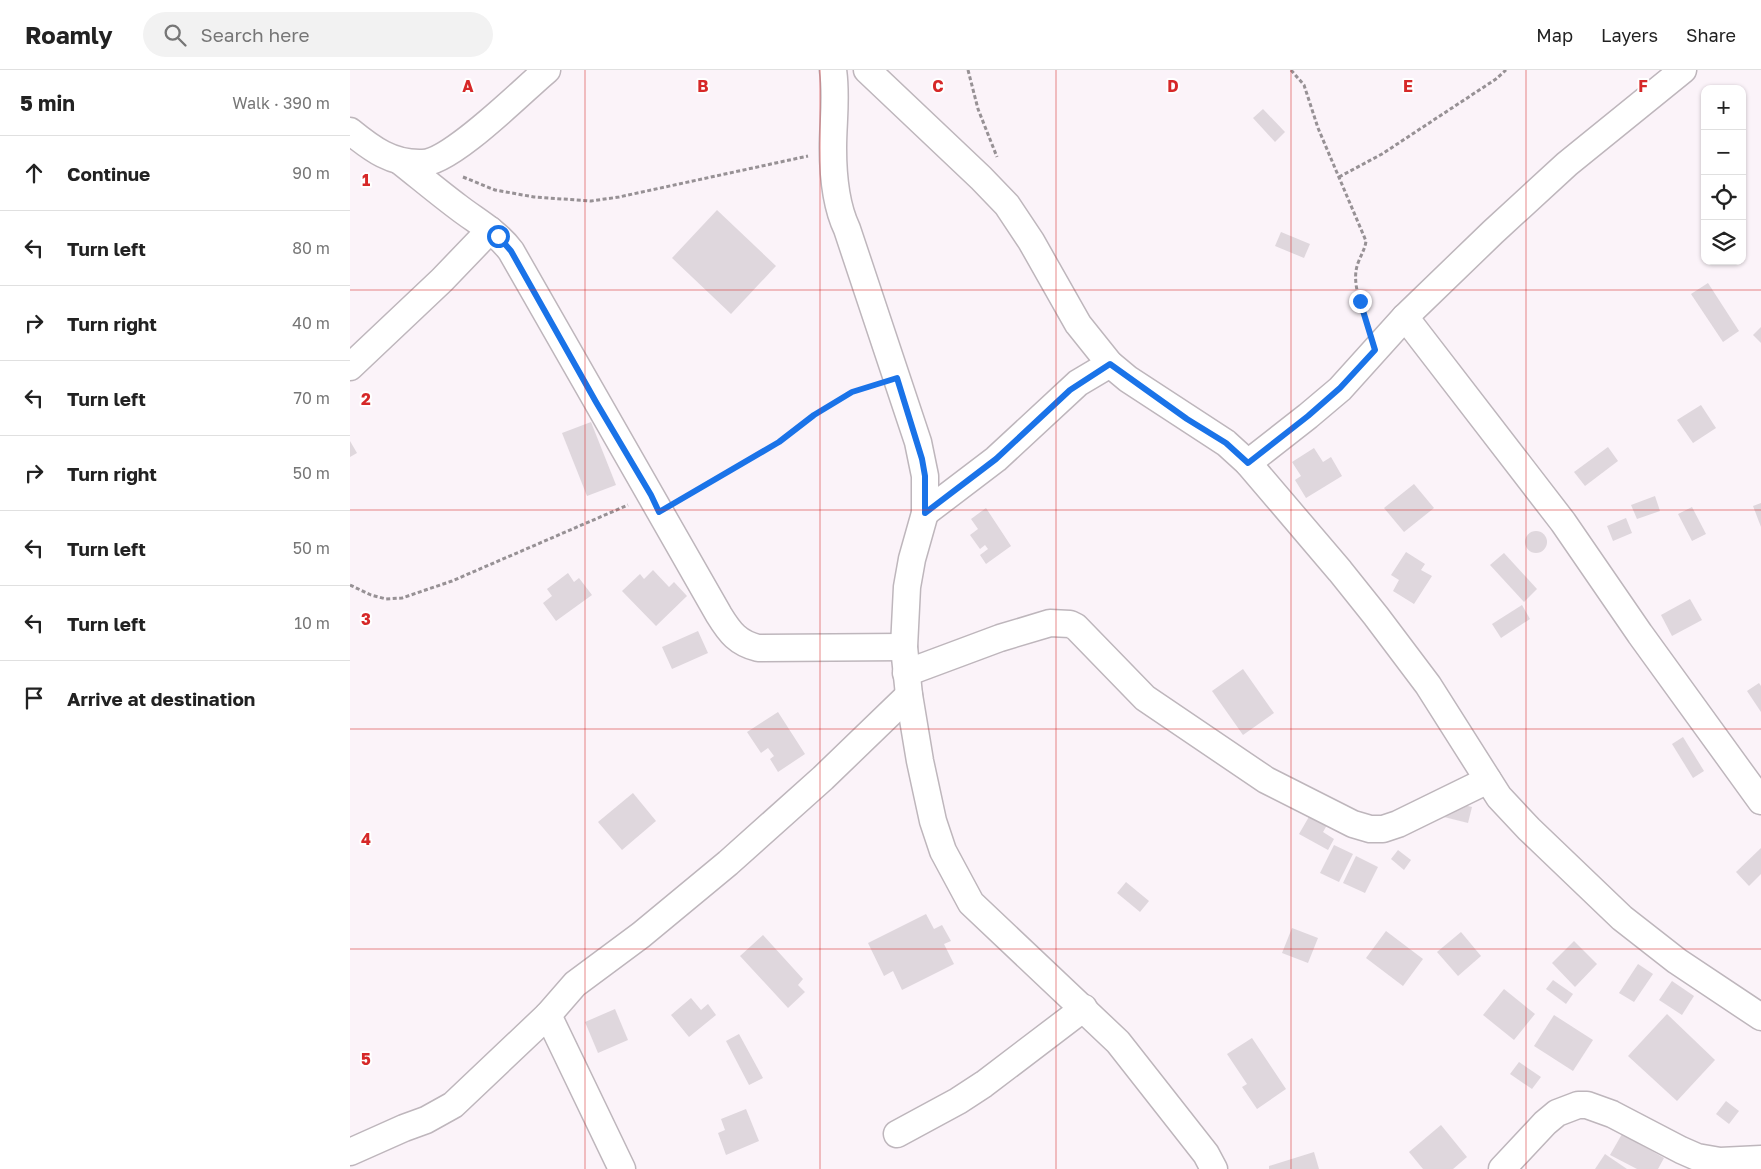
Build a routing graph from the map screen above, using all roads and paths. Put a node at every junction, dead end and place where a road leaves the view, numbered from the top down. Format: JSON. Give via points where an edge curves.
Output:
{"nodes":[{"id":1,"x":547,"y":70,"type":"edge"},
{"id":2,"x":833,"y":70,"type":"edge"},
{"id":3,"x":867,"y":70,"type":"edge"},
{"id":4,"x":1291,"y":70,"type":"edge"},
{"id":5,"x":1506,"y":70,"type":"edge"},
{"id":6,"x":1683,"y":70,"type":"edge"},
{"id":7,"x":350,"y":131,"type":"edge"},
{"id":8,"x":833,"y":150,"type":"junction"},
{"id":9,"x":400,"y":161,"type":"junction"},
{"id":10,"x":427,"y":162,"type":"junction"},
{"id":11,"x":1339,"y":177,"type":"junction"},
{"id":12,"x":490,"y":230,"type":"junction"},
{"id":13,"x":1405,"y":317,"type":"junction"},
{"id":14,"x":1375,"y":350,"type":"junction"},
{"id":15,"x":1110,"y":364,"type":"junction"},
{"id":16,"x":350,"y":367,"type":"edge"},
{"id":17,"x":897,"y":378,"type":"junction"},
{"id":18,"x":1248,"y":463,"type":"junction"},
{"id":19,"x":655,"y":504,"type":"junction"},
{"id":20,"x":925,"y":513,"type":"junction"},
{"id":21,"x":350,"y":585,"type":"edge"},
{"id":22,"x":904,"y":647,"type":"junction"},
{"id":23,"x":908,"y":684,"type":"junction"},
{"id":24,"x":1488,"y":780,"type":"junction"},
{"id":25,"x":1761,"y":801,"type":"edge"},
{"id":26,"x":1084,"y":1008,"type":"junction"},
{"id":27,"x":548,"y":1015,"type":"junction"},
{"id":28,"x":1761,"y":1017,"type":"edge"},
{"id":29,"x":897,"y":1134,"type":"dead end"},
{"id":30,"x":350,"y":1152,"type":"edge"},
{"id":31,"x":1761,"y":1159,"type":"edge"},
{"id":32,"x":622,"y":1169,"type":"edge"},
{"id":33,"x":1214,"y":1169,"type":"edge"},
{"id":34,"x":1502,"y":1169,"type":"edge"}],
"edges":[{"from":1,"to":10,"type":"street","via":[[456,147]]},
{"from":2,"to":8,"type":"street","via":[[836,89]]},
{"from":3,"to":15,"type":"street","via":[[1007,205],[1032,240],[1078,324]]},
{"from":4,"to":11,"type":"path","via":[[1304,85]]},
{"from":5,"to":11,"type":"path","via":[[1382,154]]},
{"from":6,"to":13,"type":"street","via":[[1568,164]]},
{"from":7,"to":9,"type":"street","via":[[378,153]]},
{"from":8,"to":10,"type":"path","via":[[590,201],[495,190]]},
{"from":8,"to":17,"type":"street","via":[[842,217]]},
{"from":9,"to":10,"type":"street"},
{"from":9,"to":12,"type":"street"},
{"from":11,"to":14,"type":"path","via":[[1366,241],[1355,281]]},
{"from":12,"to":16,"type":"street"},
{"from":12,"to":19,"type":"street","via":[[511,251]]},
{"from":13,"to":14,"type":"street"},
{"from":13,"to":25,"type":"street","via":[[1563,522]]},
{"from":14,"to":18,"type":"street","via":[[1340,388]]},
{"from":15,"to":18,"type":"street","via":[[1226,443]]},
{"from":15,"to":20,"type":"street","via":[[1070,390],[996,459]]},
{"from":17,"to":19,"type":"path","via":[[852,392],[779,442]]},
{"from":17,"to":20,"type":"street","via":[[922,459]]},
{"from":18,"to":24,"type":"street","via":[[1376,616],[1428,685]]},
{"from":19,"to":21,"type":"path","via":[[402,598],[386,599]]},
{"from":19,"to":22,"type":"street","via":[[726,628],[746,644],[758,648]]},
{"from":20,"to":22,"type":"street","via":[[907,587]]},
{"from":22,"to":23,"type":"street"},
{"from":23,"to":24,"type":"street","via":[[1000,638],[1050,622],[1070,624],[1145,698],[1266,780],[1353,824],[1382,829],[1398,824]]},
{"from":23,"to":26,"type":"street","via":[[933,821],[943,851],[959,882],[971,903]]},
{"from":23,"to":27,"type":"street","via":[[823,778],[735,857],[641,935],[575,984]]},
{"from":24,"to":28,"type":"street","via":[[1499,797],[1529,828],[1622,918],[1677,961]]},
{"from":26,"to":29,"type":"street","via":[[971,1092]]},
{"from":26,"to":33,"type":"street","via":[[1118,1042],[1206,1154]]},
{"from":27,"to":30,"type":"street","via":[[453,1105]]},
{"from":27,"to":32,"type":"street"},
{"from":31,"to":34,"type":"street","via":[[1720,1161],[1697,1157],[1612,1114],[1578,1105],[1557,1113],[1545,1123]]}]}
